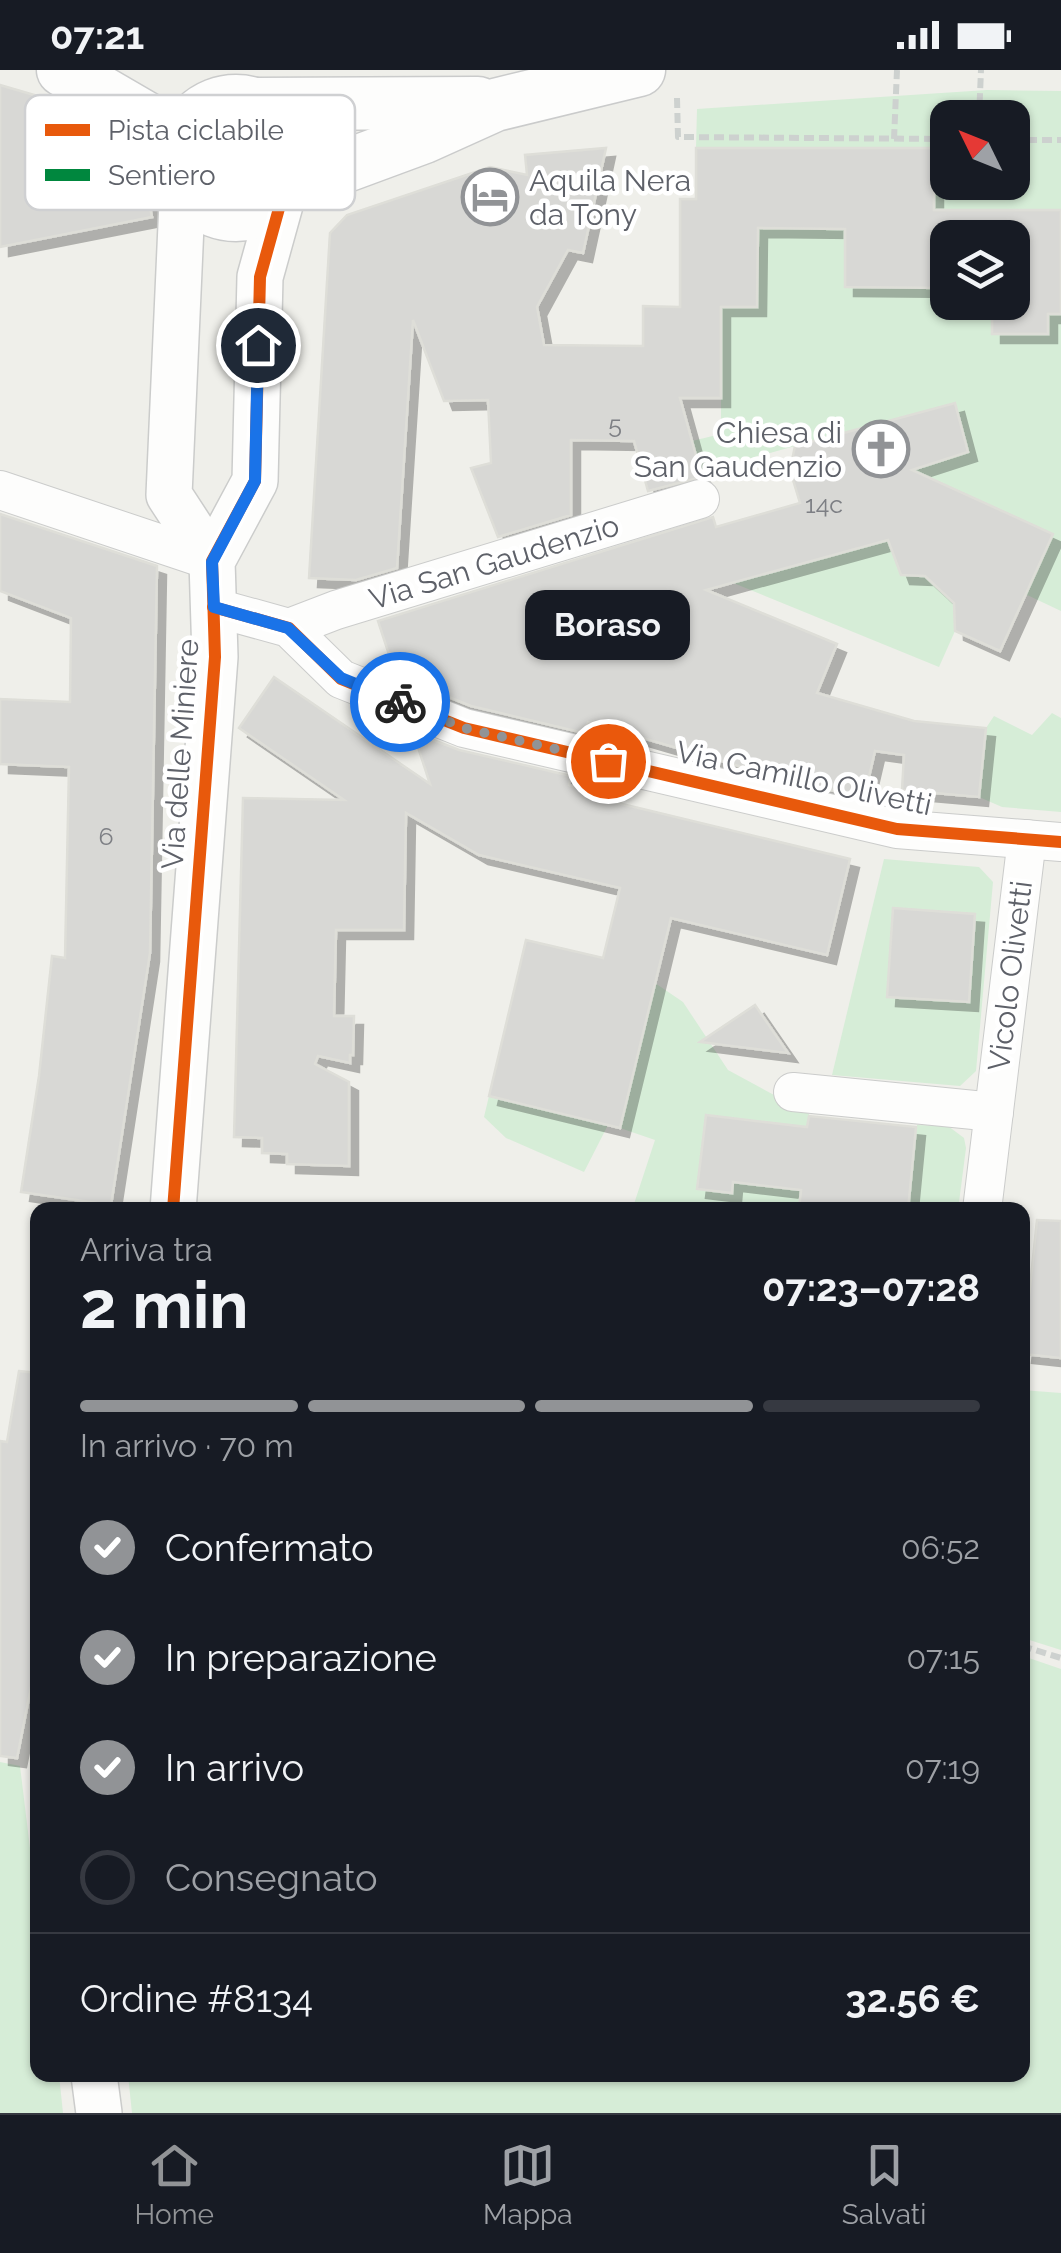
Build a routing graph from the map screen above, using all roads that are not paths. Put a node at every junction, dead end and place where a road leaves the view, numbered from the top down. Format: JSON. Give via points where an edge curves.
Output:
{"nodes":[{"id":1,"x":62,"y":70,"type":"edge"},
{"id":2,"x":120,"y":70,"type":"edge"},
{"id":3,"x":658,"y":78,"type":"edge"},
{"id":4,"x":106,"y":95,"type":"edge"},
{"id":5,"x":205,"y":95,"type":"edge"},
{"id":6,"x":355,"y":104,"type":"edge"},
{"id":7,"x":495,"y":104,"type":"junction"},
{"id":8,"x":355,"y":164,"type":"edge"},
{"id":9,"x":179,"y":210,"type":"edge"},
{"id":10,"x":213,"y":210,"type":"edge"},
{"id":11,"x":260,"y":210,"type":"edge"},
{"id":12,"x":279,"y":210,"type":"edge"},
{"id":13,"x":0,"y":490,"type":"edge"},
{"id":14,"x":700,"y":499,"type":"dead end"},
{"id":15,"x":212,"y":562,"type":"junction"},
{"id":16,"x":214,"y":607,"type":"junction"},
{"id":17,"x":288,"y":628,"type":"junction"},
{"id":18,"x":1044,"y":841,"type":"edge"},
{"id":19,"x":793,"y":1092,"type":"dead end"},
{"id":20,"x":994,"y":1112,"type":"junction"},
{"id":21,"x":174,"y":1202,"type":"edge"},
{"id":22,"x":983,"y":1202,"type":"edge"},
{"id":23,"x":95,"y":2082,"type":"edge"},
{"id":24,"x":99,"y":2113,"type":"edge"}],
"edges":[{"from":1,"to":4,"type":"main road"},
{"from":2,"to":5,"type":"main road"},
{"from":3,"to":7,"type":"main road"},
{"from":6,"to":7,"type":"main road"},
{"from":7,"to":8,"type":"main road"},
{"from":9,"to":15,"type":"street","via":[[169,495]]},
{"from":10,"to":11,"type":"main road"},
{"from":12,"to":15,"type":"street","via":[[260,276],[255,481]]},
{"from":13,"to":15,"type":"street"},
{"from":14,"to":17,"type":"street","name":"Via San Gaudenzio"},
{"from":15,"to":16,"type":"street","name":"Via delle Miniere"},
{"from":16,"to":17,"type":"street","name":"Via Camillo Olivetti"},
{"from":16,"to":21,"type":"street","name":"Via delle Miniere"},
{"from":17,"to":18,"type":"street","name":"Via Camillo Olivetti","via":[[341,678],[464,728],[897,828]]},
{"from":18,"to":20,"type":"street","name":"Vicolo Olivetti"},
{"from":19,"to":20,"type":"street","name":"Vicolo Olivetti"},
{"from":20,"to":22,"type":"street","name":"Vicolo Olivetti"},
{"from":23,"to":24,"type":"street"}]}
